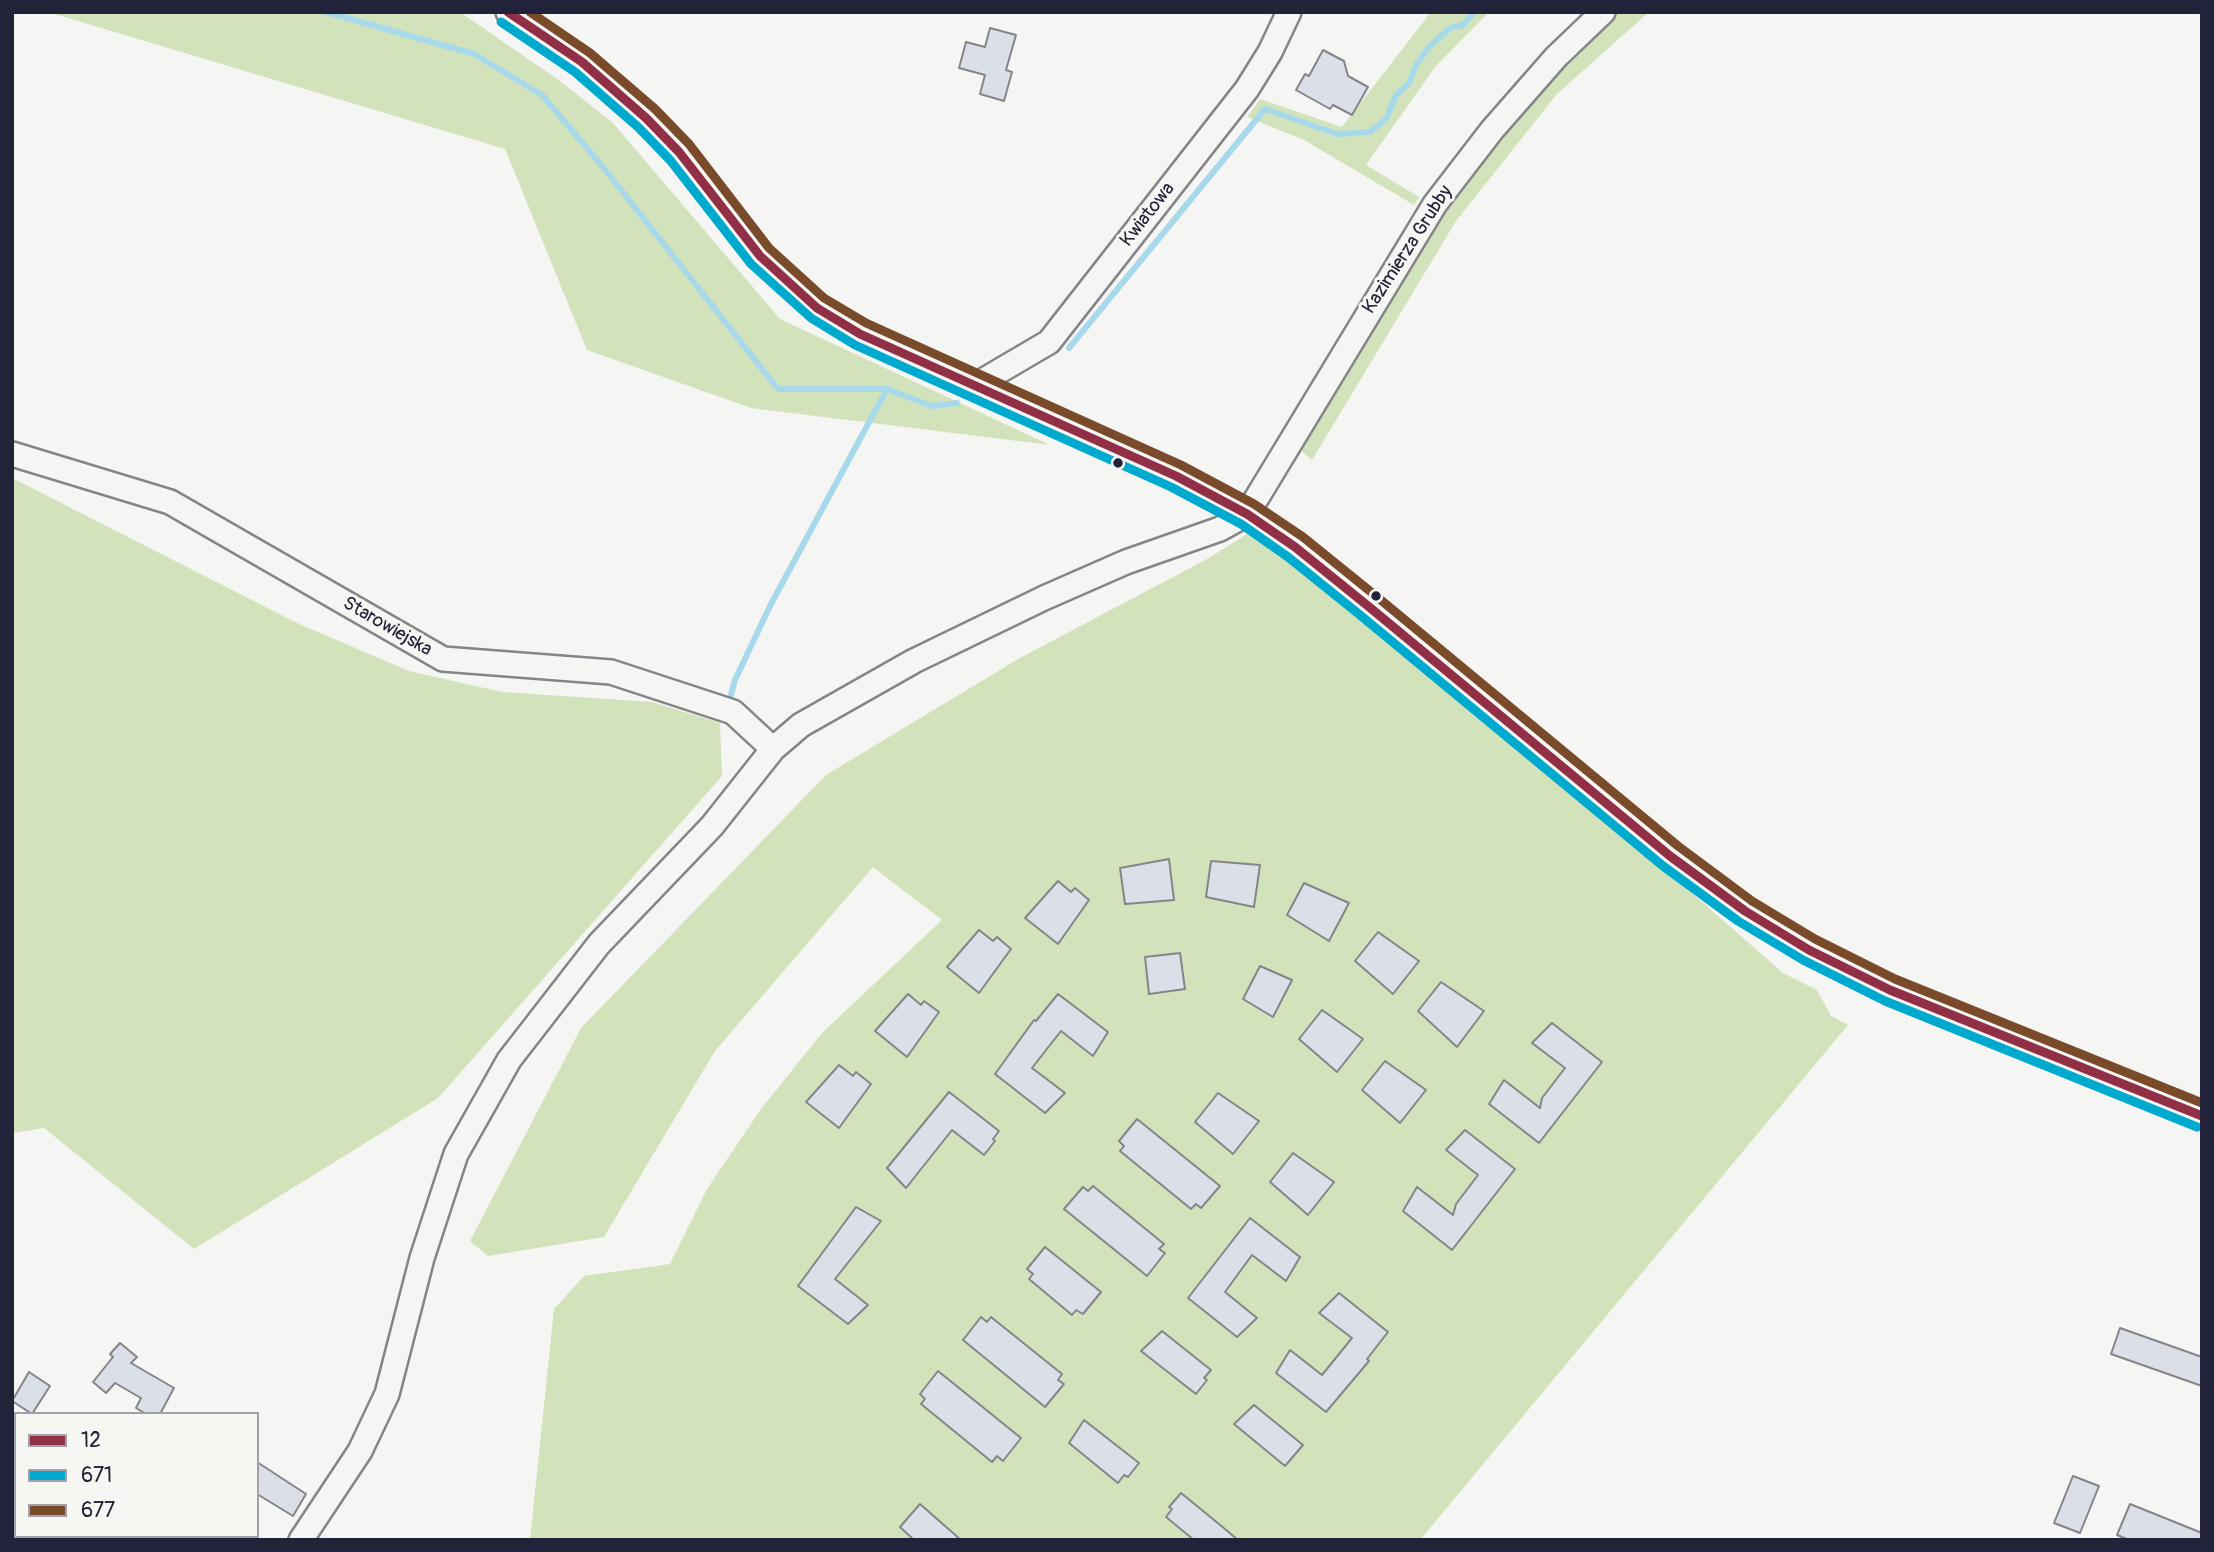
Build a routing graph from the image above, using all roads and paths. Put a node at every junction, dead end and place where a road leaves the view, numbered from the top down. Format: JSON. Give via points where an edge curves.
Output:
{"nodes":[{"id":1,"x":508,"y":12,"type":"edge"},
{"id":2,"x":1289,"y":12,"type":"edge"},
{"id":3,"x":1603,"y":12,"type":"edge"},
{"id":4,"x":974,"y":386,"type":"junction"},
{"id":5,"x":12,"y":454,"type":"edge"},
{"id":6,"x":1247,"y":514,"type":"junction"},
{"id":7,"x":773,"y":749,"type":"junction"},
{"id":8,"x":2202,"y":1116,"type":"edge"},
{"id":9,"x":300,"y":1540,"type":"edge"}],
"edges":[{"from":1,"to":4,"type":"street","via":[[582,62],[646,118],[679,152],[760,256],[817,308],[860,334]]},
{"from":2,"to":4,"type":"street","name":"Kwiatowa","via":[[1247,89],[1049,342]]},
{"from":3,"to":6,"type":"street","name":"Kazimierza Grubby","via":[[1492,130],[1435,204]]},
{"from":4,"to":6,"type":"street","via":[[1176,476]]},
{"from":5,"to":7,"type":"street","name":"Starowiejska","via":[[170,502],[443,659],[611,672],[733,712]]},
{"from":6,"to":7,"type":"street","via":[[1220,529],[1091,578],[914,661],[801,725]]},
{"from":6,"to":8,"type":"street","via":[[1295,547],[1670,856],[1745,911],[1809,950],[1890,990]]},
{"from":7,"to":9,"type":"street","via":[[712,826],[599,944],[509,1060],[456,1154],[422,1258],[387,1394],[360,1451]]}]}
